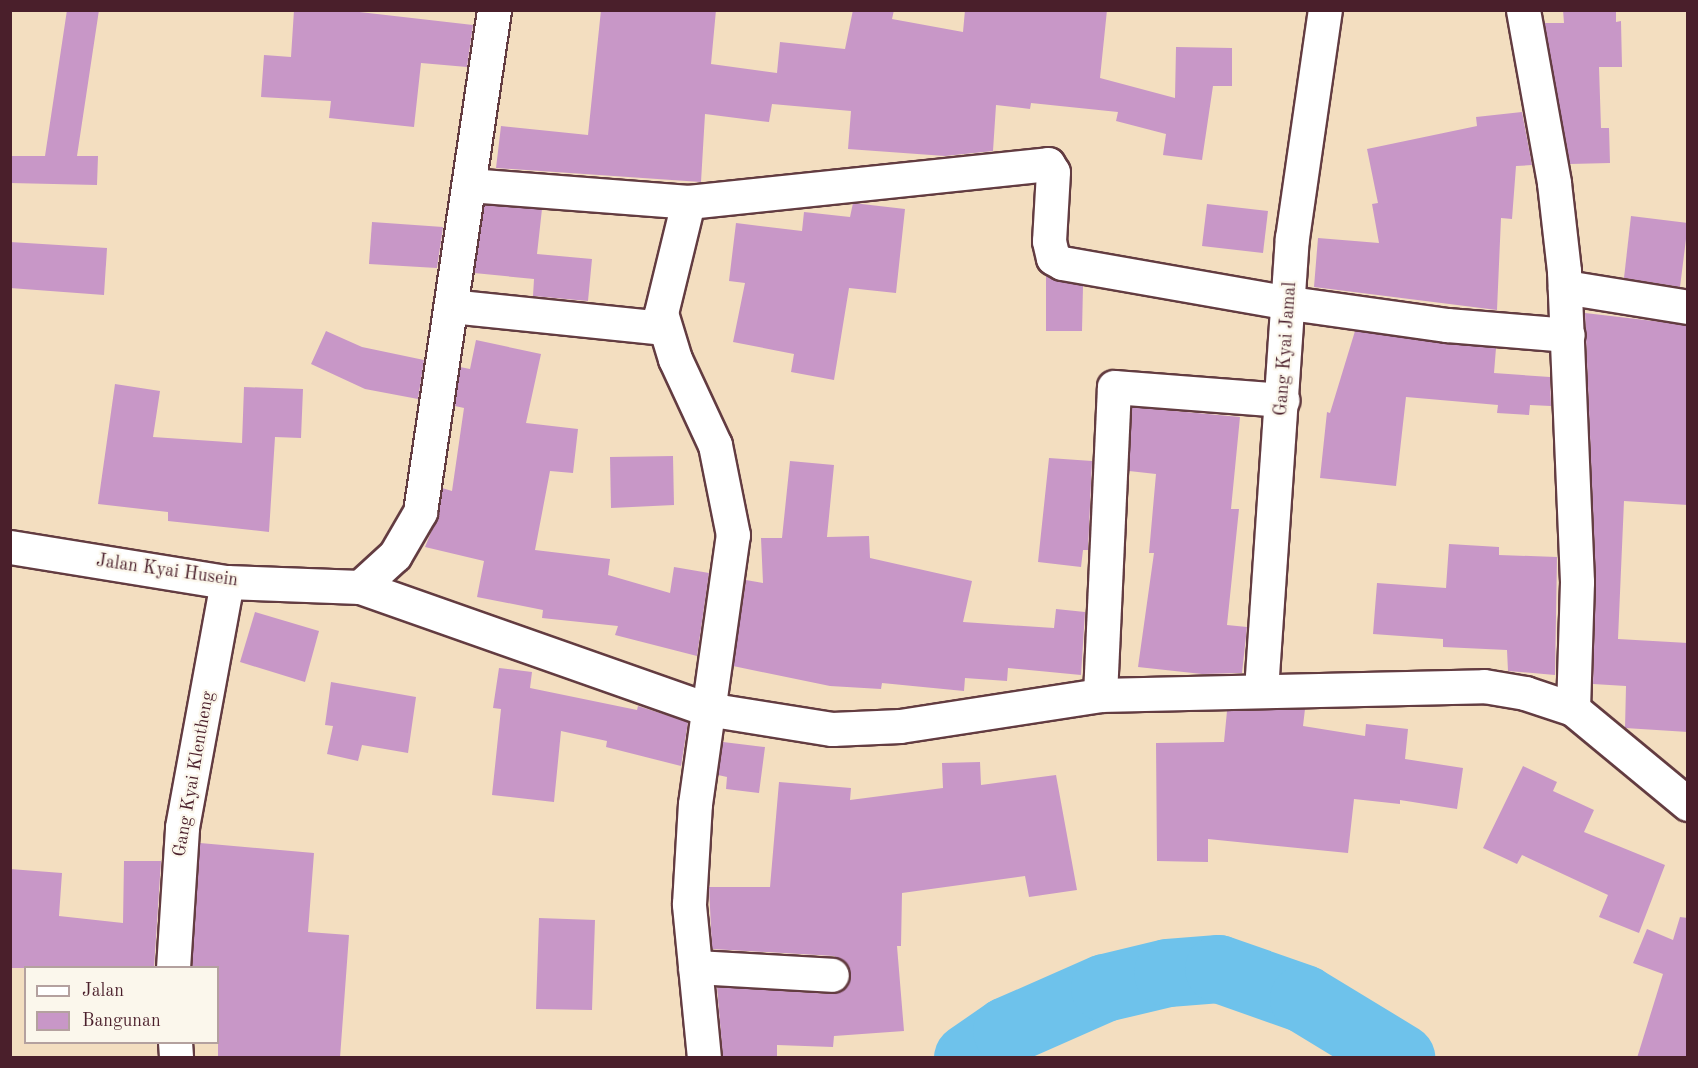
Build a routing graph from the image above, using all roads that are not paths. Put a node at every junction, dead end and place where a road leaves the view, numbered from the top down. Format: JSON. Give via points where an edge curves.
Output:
{"nodes":[{"id":1,"x":494,"y":10,"type":"edge"},
{"id":2,"x":1325,"y":10,"type":"edge"},
{"id":3,"x":1523,"y":10,"type":"edge"},
{"id":4,"x":469,"y":185,"type":"junction"},
{"id":5,"x":688,"y":202,"type":"junction"},
{"id":6,"x":1565,"y":287,"type":"junction"},
{"id":7,"x":1290,"y":303,"type":"junction"},
{"id":8,"x":451,"y":306,"type":"junction"},
{"id":9,"x":1688,"y":307,"type":"edge"},
{"id":10,"x":663,"y":328,"type":"junction"},
{"id":11,"x":1568,"y":335,"type":"junction"},
{"id":12,"x":1283,"y":400,"type":"junction"},
{"id":13,"x":10,"y":547,"type":"edge"},
{"id":14,"x":227,"y":582,"type":"junction"},
{"id":15,"x":360,"y":586,"type":"junction"},
{"id":16,"x":1261,"y":690,"type":"junction"},
{"id":17,"x":1100,"y":695,"type":"junction"},
{"id":18,"x":707,"y":709,"type":"junction"},
{"id":19,"x":1573,"y":709,"type":"junction"},
{"id":20,"x":1688,"y":804,"type":"edge"},
{"id":21,"x":173,"y":966,"type":"edge"},
{"id":22,"x":695,"y":967,"type":"junction"},
{"id":23,"x":832,"y":975,"type":"dead end"},
{"id":24,"x":704,"y":1058,"type":"edge"}],
"edges":[{"from":1,"to":4,"type":"street"},
{"from":2,"to":7,"type":"street","name":"Gang Kyai Jamal","via":[[1292,238]]},
{"from":3,"to":6,"type":"street","via":[[1554,183]]},
{"from":4,"to":5,"type":"street"},
{"from":4,"to":8,"type":"street"},
{"from":5,"to":7,"type":"street","via":[[1048,164],[1053,172],[1049,241],[1053,258],[1062,263]]},
{"from":5,"to":10,"type":"street","via":[[664,297]]},
{"from":6,"to":9,"type":"street"},
{"from":6,"to":11,"type":"street"},
{"from":7,"to":11,"type":"street","via":[[1447,325]]},
{"from":7,"to":12,"type":"street","name":"Gang Kyai Jamal"},
{"from":8,"to":10,"type":"street"},
{"from":8,"to":15,"type":"street","via":[[420,512],[395,555]]},
{"from":10,"to":18,"type":"street","via":[[715,445],[733,535]]},
{"from":11,"to":19,"type":"street","via":[[1577,582]]},
{"from":12,"to":16,"type":"street","name":"Gang Kyai Jamal"},
{"from":12,"to":17,"type":"street","via":[[1114,387]]},
{"from":13,"to":14,"type":"street","name":"Jalan Kyai Husein"},
{"from":14,"to":15,"type":"street","name":"Jalan Kyai Husein"},
{"from":14,"to":21,"type":"street","name":"Gang Kyai Klentheng","via":[[182,827]]},
{"from":15,"to":18,"type":"street","name":"Jalan Kyai Husein"},
{"from":16,"to":17,"type":"street","name":"Jalan Kyai Husein"},
{"from":16,"to":19,"type":"street","name":"Jalan Kyai Husein","via":[[1484,686],[1525,693]]},
{"from":17,"to":18,"type":"street","name":"Jalan Kyai Husein","via":[[900,726],[832,729]]},
{"from":18,"to":22,"type":"street","via":[[689,904]]},
{"from":19,"to":20,"type":"street"},
{"from":22,"to":23,"type":"street"},
{"from":22,"to":24,"type":"street"}]}
